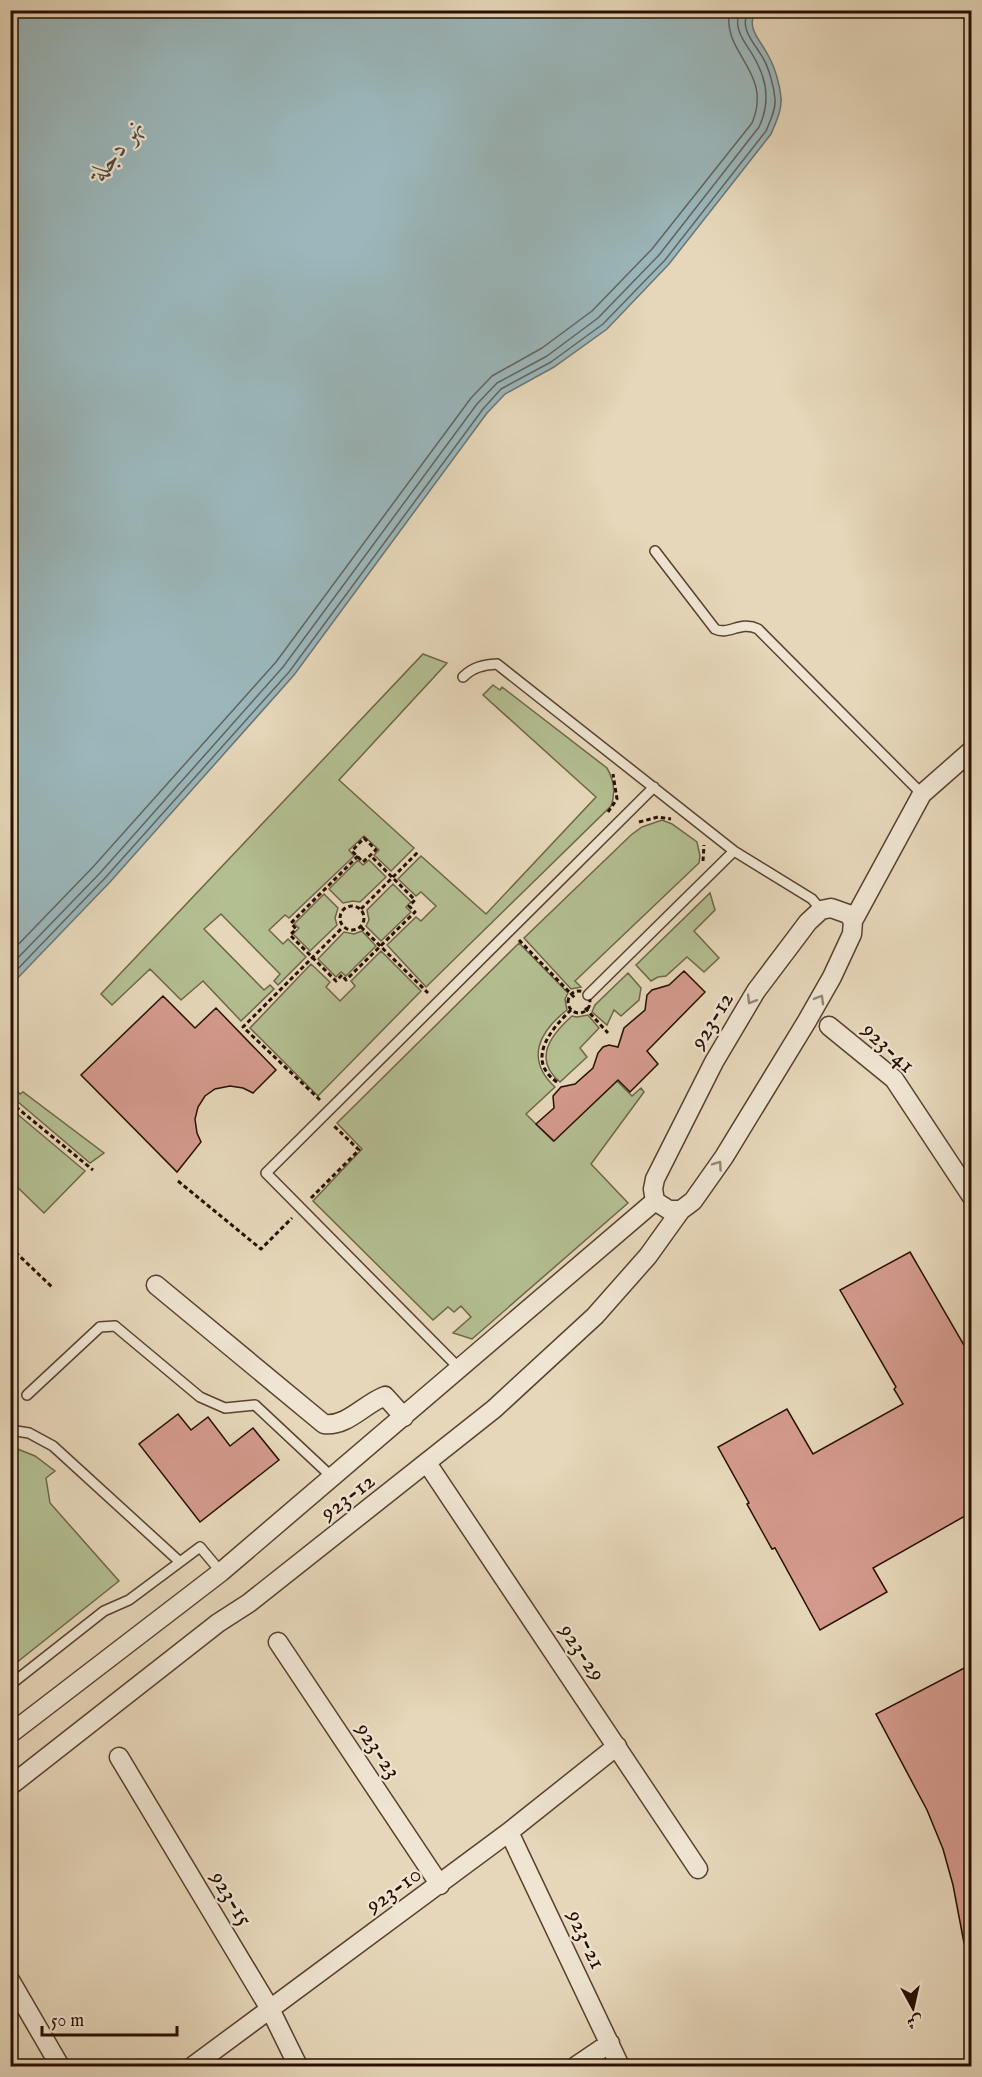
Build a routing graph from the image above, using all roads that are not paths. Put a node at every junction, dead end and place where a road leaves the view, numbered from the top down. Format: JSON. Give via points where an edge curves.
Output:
{"nodes":[{"id":1,"x":655,"y":551,"type":"dead end"},
{"id":2,"x":464,"y":677,"type":"dead end"},
{"id":3,"x":972,"y":750,"type":"edge"},
{"id":4,"x":654,"y":787,"type":"junction"},
{"id":5,"x":922,"y":794,"type":"junction"},
{"id":6,"x":734,"y":851,"type":"junction"},
{"id":7,"x":821,"y":910,"type":"junction"},
{"id":8,"x":853,"y":921,"type":"junction"},
{"id":9,"x":588,"y":995,"type":"dead end"},
{"id":10,"x":829,"y":1026,"type":"dead end"},
{"id":11,"x":972,"y":1197,"type":"edge"},
{"id":12,"x":655,"y":1201,"type":"junction"},
{"id":13,"x":681,"y":1210,"type":"junction"},
{"id":14,"x":156,"y":1285,"type":"dead end"},
{"id":15,"x":460,"y":1369,"type":"junction"},
{"id":16,"x":27,"y":1395,"type":"dead end"},
{"id":17,"x":404,"y":1417,"type":"junction"},
{"id":18,"x":10,"y":1430,"type":"edge"},
{"id":19,"x":427,"y":1463,"type":"junction"},
{"id":20,"x":333,"y":1478,"type":"junction"},
{"id":21,"x":180,"y":1562,"type":"junction"},
{"id":22,"x":220,"y":1572,"type":"junction"},
{"id":23,"x":278,"y":1642,"type":"dead end"},
{"id":24,"x":10,"y":1685,"type":"edge"},
{"id":25,"x":10,"y":1734,"type":"edge"},
{"id":26,"x":617,"y":1746,"type":"junction"},
{"id":27,"x":119,"y":1757,"type":"dead end"},
{"id":28,"x":10,"y":1786,"type":"edge"},
{"id":29,"x":509,"y":1832,"type":"junction"},
{"id":30,"x":698,"y":1869,"type":"dead end"},
{"id":31,"x":440,"y":1885,"type":"junction"},
{"id":32,"x":10,"y":1980,"type":"edge"},
{"id":33,"x":270,"y":2009,"type":"junction"},
{"id":34,"x":610,"y":2043,"type":"junction"},
{"id":35,"x":60,"y":2067,"type":"edge"},
{"id":36,"x":193,"y":2067,"type":"edge"},
{"id":37,"x":298,"y":2067,"type":"edge"},
{"id":38,"x":576,"y":2067,"type":"edge"},
{"id":39,"x":621,"y":2067,"type":"edge"}],
"edges":[{"from":1,"to":5,"type":"lane","via":[[715,629],[726,631],[744,625],[758,629]]},
{"from":2,"to":4,"type":"lane","via":[[482,665],[497,664]]},
{"from":3,"to":5,"type":"street","name":"923-12"},
{"from":4,"to":6,"type":"lane"},
{"from":4,"to":15,"type":"lane","via":[[266,1173]]},
{"from":5,"to":8,"type":"street","name":"923-12"},
{"from":6,"to":7,"type":"lane","via":[[812,899]]},
{"from":6,"to":9,"type":"lane"},
{"from":7,"to":8,"type":"street","via":[[840,910]]},
{"from":7,"to":12,"type":"street","name":"923-12","one_way":true,"via":[[756,992],[714,1062],[655,1179]]},
{"from":13,"to":8,"type":"street","name":"923-12","one_way":true,"via":[[693,1201],[724,1157],[807,1022],[852,934]]},
{"from":10,"to":11,"type":"street","name":"923-41","via":[[894,1079]]},
{"from":12,"to":13,"type":"street","via":[[669,1210]]},
{"from":12,"to":15,"type":"street","name":"923-12"},
{"from":13,"to":19,"type":"street","name":"923-12","via":[[648,1256],[595,1316],[494,1409]]},
{"from":14,"to":17,"type":"street","via":[[324,1424],[336,1426],[385,1396]]},
{"from":15,"to":17,"type":"street","name":"923-12"},
{"from":16,"to":20,"type":"lane","via":[[100,1326],[116,1326],[200,1397],[225,1408],[255,1405]]},
{"from":17,"to":20,"type":"street","name":"923-12"},
{"from":18,"to":21,"type":"lane","via":[[29,1433],[53,1446]]},
{"from":19,"to":26,"type":"street","name":"923-29"},
{"from":19,"to":28,"type":"street","name":"923-12"},
{"from":20,"to":22,"type":"street","name":"923-12"},
{"from":21,"to":22,"type":"lane","via":[[200,1546]]},
{"from":21,"to":24,"type":"lane","via":[[129,1600],[104,1611]]},
{"from":22,"to":25,"type":"street","name":"923-12"},
{"from":23,"to":31,"type":"street","name":"923-23"},
{"from":26,"to":29,"type":"street","name":"923-10"},
{"from":26,"to":30,"type":"street","name":"923-29"},
{"from":27,"to":33,"type":"street","name":"923-15"},
{"from":29,"to":31,"type":"street","name":"923-10"},
{"from":29,"to":34,"type":"street","name":"923-21"},
{"from":31,"to":33,"type":"street","name":"923-10"},
{"from":32,"to":35,"type":"street"},
{"from":33,"to":36,"type":"street","name":"923-10"},
{"from":33,"to":37,"type":"street","name":"923-15"},
{"from":34,"to":38,"type":"street"},
{"from":34,"to":39,"type":"street","name":"923-21"}]}
